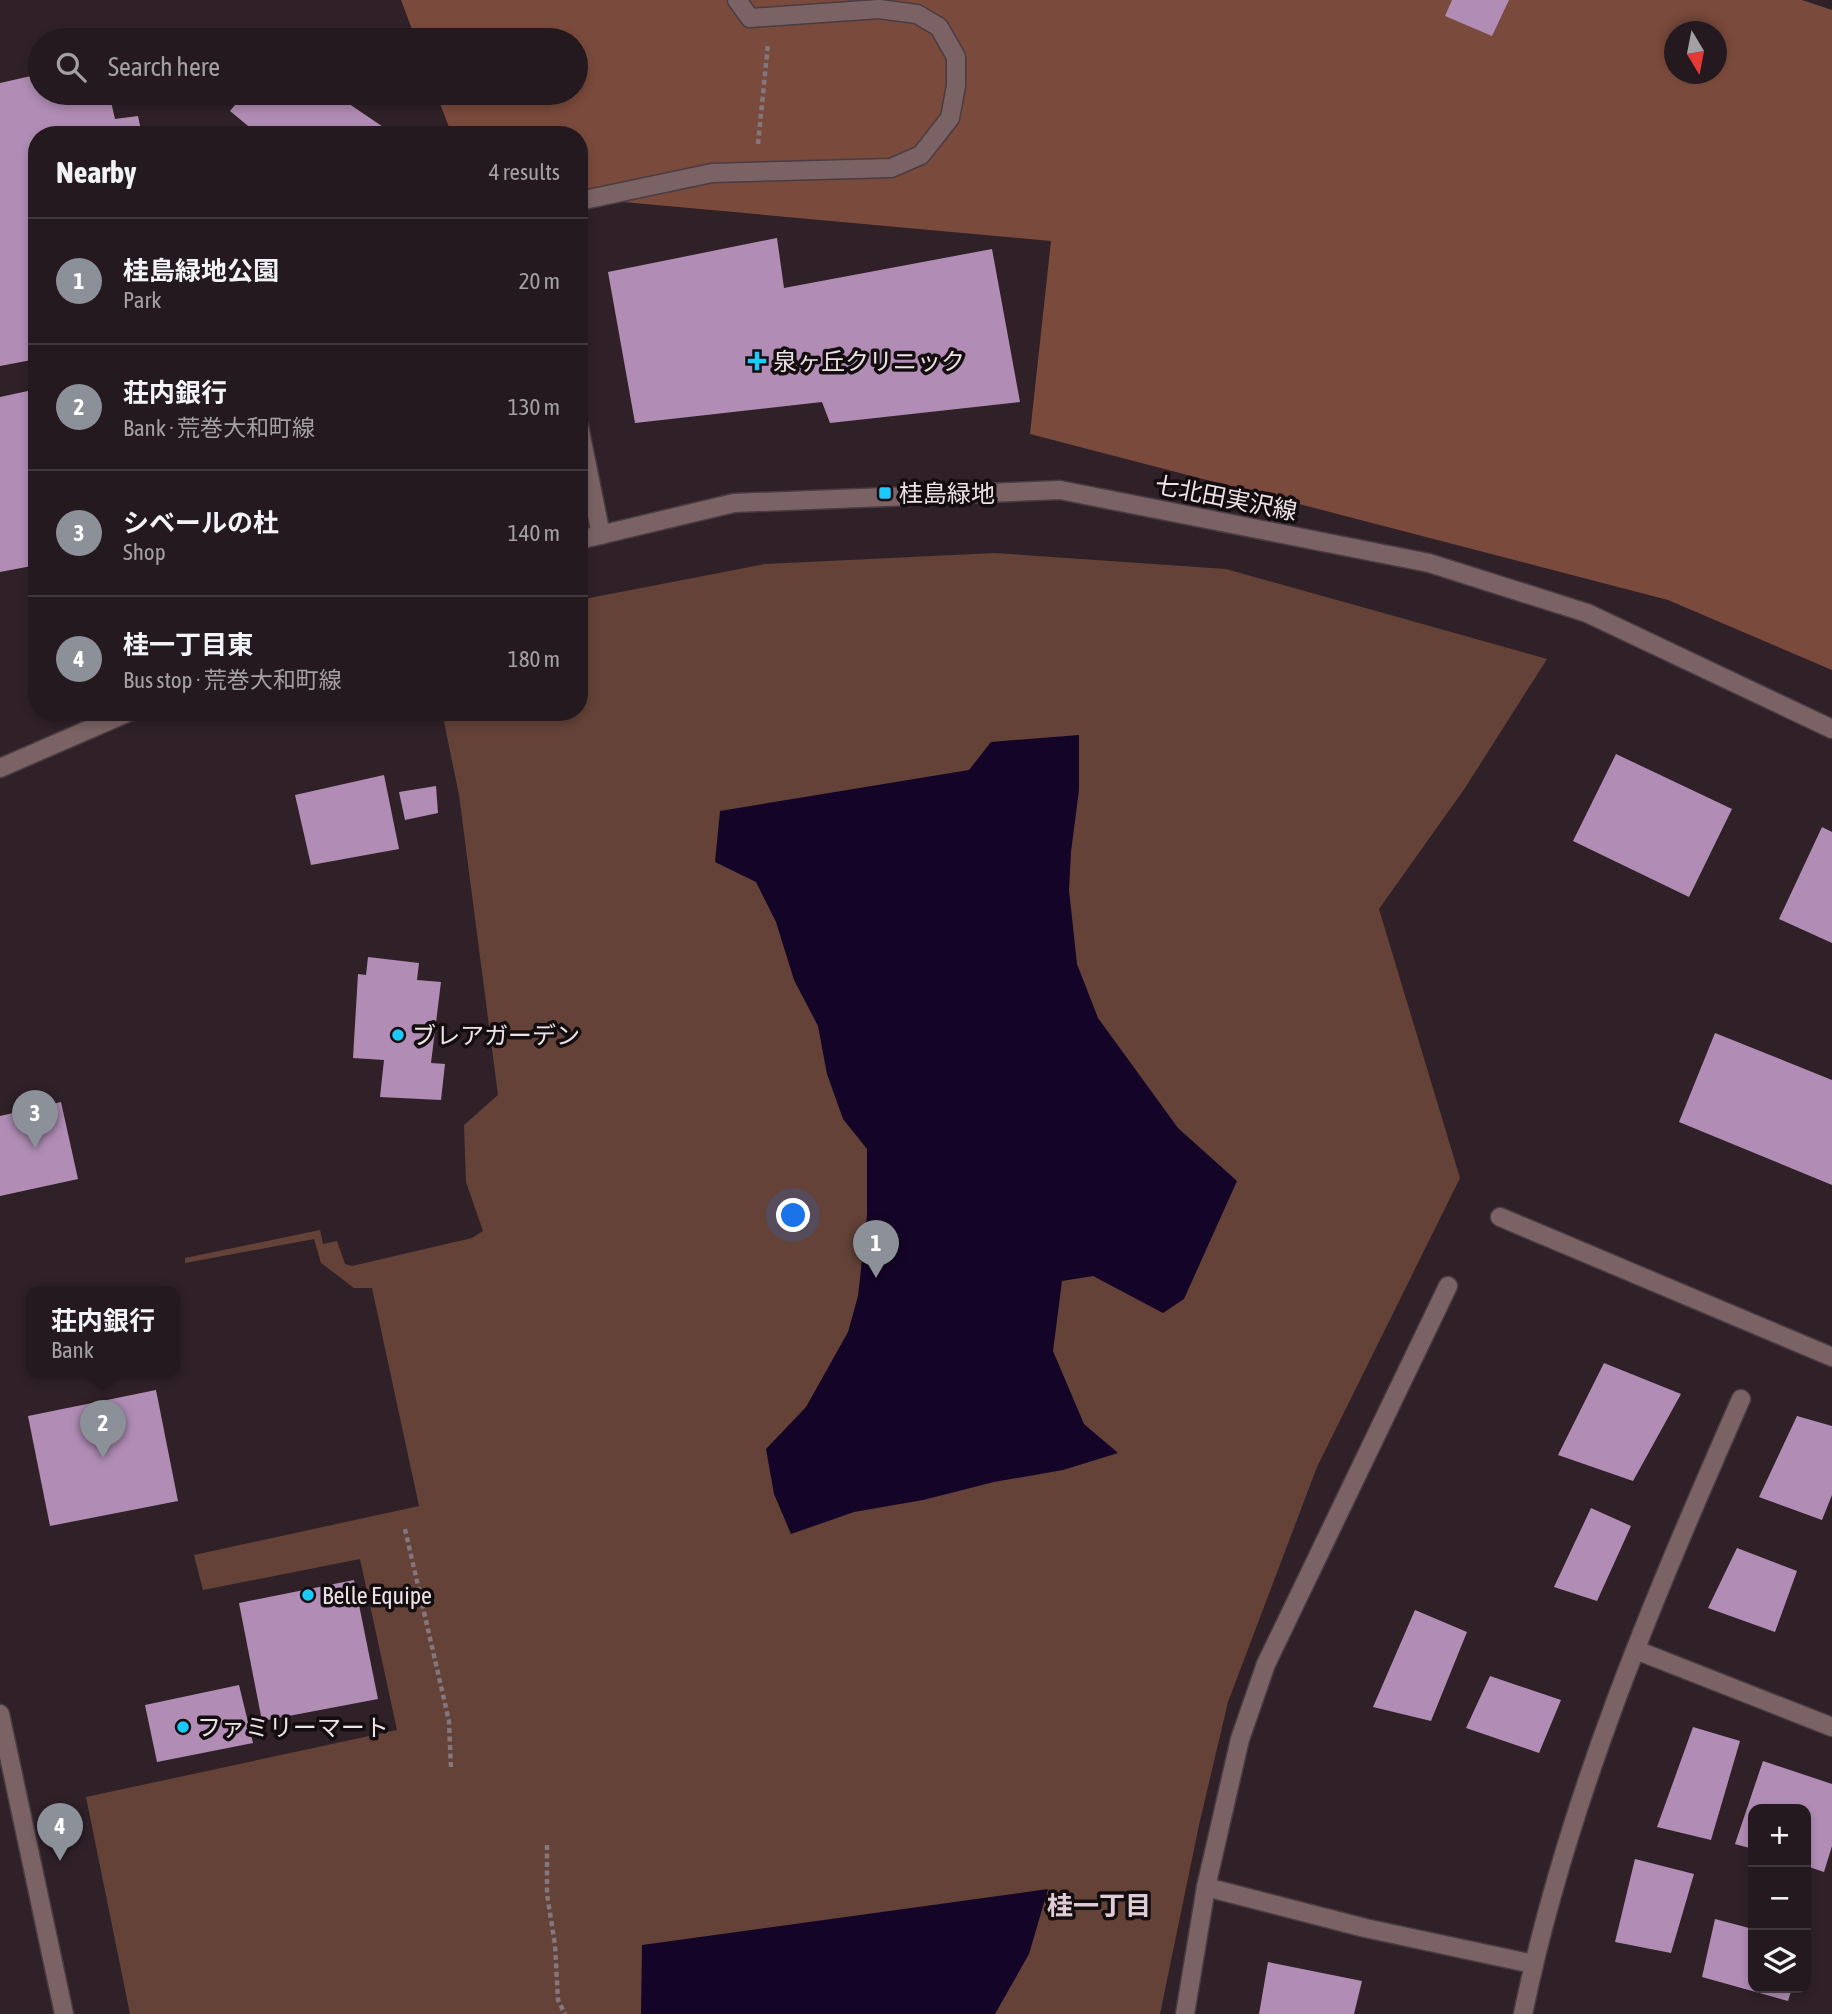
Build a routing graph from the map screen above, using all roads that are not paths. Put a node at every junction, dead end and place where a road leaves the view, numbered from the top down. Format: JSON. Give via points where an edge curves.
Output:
{"nodes":[{"id":1,"x":737,"y":0,"type":"edge"},
{"id":2,"x":588,"y":199,"type":"edge"},
{"id":3,"x":588,"y":471,"type":"edge"},
{"id":4,"x":601,"y":535,"type":"junction"},
{"id":5,"x":588,"y":538,"type":"edge"},
{"id":6,"x":108,"y":721,"type":"edge"},
{"id":7,"x":1832,"y":729,"type":"edge"},
{"id":8,"x":0,"y":768,"type":"edge"},
{"id":9,"x":1500,"y":1217,"type":"dead end"},
{"id":10,"x":1448,"y":1286,"type":"dead end"},
{"id":11,"x":1832,"y":1357,"type":"edge"},
{"id":12,"x":1741,"y":1399,"type":"dead end"},
{"id":13,"x":1636,"y":1650,"type":"junction"},
{"id":14,"x":0,"y":1714,"type":"edge"},
{"id":15,"x":1832,"y":1727,"type":"edge"},
{"id":16,"x":1206,"y":1887,"type":"junction"},
{"id":17,"x":1533,"y":1964,"type":"junction"},
{"id":18,"x":64,"y":2014,"type":"edge"},
{"id":19,"x":1185,"y":2014,"type":"edge"},
{"id":20,"x":1522,"y":2014,"type":"edge"}],
"edges":[{"from":1,"to":2,"type":"street","via":[[750,18],[879,9],[917,14],[939,27],[956,57],[950,118],[921,155],[891,168],[712,173]]},
{"from":3,"to":4,"type":"street"},
{"from":4,"to":5,"type":"street","name":"七北田実沢線"},
{"from":4,"to":7,"type":"street","name":"七北田実沢線","via":[[734,503],[1060,490],[1442,567],[1587,613]]},
{"from":6,"to":8,"type":"street"},
{"from":9,"to":11,"type":"street"},
{"from":10,"to":16,"type":"street","via":[[1266,1664],[1240,1738]]},
{"from":12,"to":13,"type":"street"},
{"from":13,"to":15,"type":"street"},
{"from":13,"to":17,"type":"street","via":[[1587,1781]]},
{"from":14,"to":18,"type":"street"},
{"from":16,"to":17,"type":"street"},
{"from":16,"to":19,"type":"street"},
{"from":17,"to":20,"type":"street"}]}
